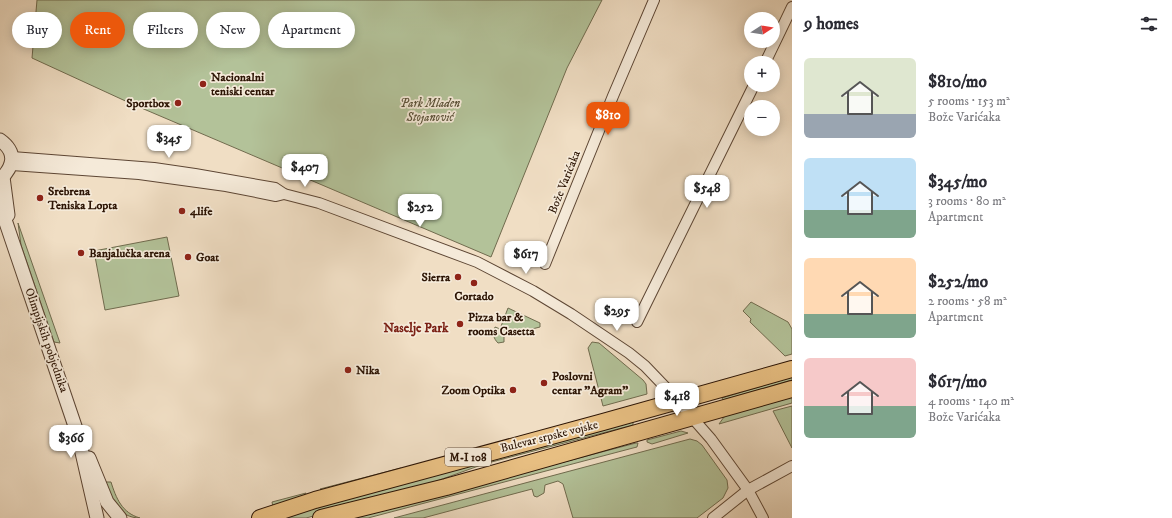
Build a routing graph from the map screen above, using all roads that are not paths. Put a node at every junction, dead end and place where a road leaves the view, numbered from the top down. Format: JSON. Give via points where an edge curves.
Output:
{"nodes":[{"id":1,"x":654,"y":0,"type":"edge"},
{"id":2,"x":792,"y":7,"type":"edge"},
{"id":3,"x":768,"y":56,"type":"edge"},
{"id":4,"x":751,"y":92,"type":"edge"},
{"id":5,"x":1,"y":144,"type":"edge"},
{"id":6,"x":12,"y":161,"type":"junction"},
{"id":7,"x":1,"y":179,"type":"edge"},
{"id":8,"x":0,"y":205,"type":"edge"},
{"id":9,"x":0,"y":212,"type":"edge"},
{"id":10,"x":15,"y":246,"type":"junction"},
{"id":11,"x":545,"y":264,"type":"dead end"},
{"id":12,"x":637,"y":322,"type":"dead end"},
{"id":13,"x":792,"y":369,"type":"edge"},
{"id":14,"x":792,"y":389,"type":"edge"},
{"id":15,"x":678,"y":401,"type":"junction"},
{"id":16,"x":693,"y":418,"type":"junction"},
{"id":17,"x":78,"y":435,"type":"junction"},
{"id":18,"x":792,"y":466,"type":"edge"},
{"id":19,"x":748,"y":490,"type":"junction"},
{"id":20,"x":97,"y":518,"type":"edge"},
{"id":21,"x":120,"y":518,"type":"edge"},
{"id":22,"x":260,"y":518,"type":"edge"},
{"id":23,"x":321,"y":518,"type":"edge"},
{"id":24,"x":713,"y":518,"type":"edge"},
{"id":25,"x":763,"y":518,"type":"edge"}],
"edges":[{"from":1,"to":11,"type":"street","name":"Bože Varićaka"},
{"from":2,"to":3,"type":"street"},
{"from":4,"to":12,"type":"street"},
{"from":5,"to":6,"type":"street","via":[[8,148]]},
{"from":5,"to":7,"type":"street","name":"Olimpijskih pobjednika","via":[[8,160]]},
{"from":6,"to":7,"type":"street"},
{"from":6,"to":15,"type":"street","via":[[139,174],[276,196],[284,194],[319,203],[477,262],[533,291],[629,353]]},
{"from":7,"to":10,"type":"street","name":"Olimpijskih pobjednika"},
{"from":8,"to":10,"type":"street","name":"Olimpijskih pobjednika"},
{"from":9,"to":10,"type":"street","name":"Olimpijskih pobjednika"},
{"from":10,"to":17,"type":"street","name":"Olimpijskih pobjednika"},
{"from":13,"to":15,"type":"main road","name":"Bulevar srpske vojske","number":"M-I 108"},
{"from":14,"to":16,"type":"main road","name":"Bulevar srpske vojske","number":"M-I 108"},
{"from":15,"to":16,"type":"street"},
{"from":15,"to":22,"type":"main road","name":"Bulevar srpske vojske","number":"M-I 108","via":[[315,500]]},
{"from":16,"to":19,"type":"street"},
{"from":16,"to":23,"type":"main road","name":"Bulevar srpske vojske","number":"M-I 108","via":[[446,487]]},
{"from":17,"to":20,"type":"street","name":"Olimpijskih pobjednika"},
{"from":17,"to":21,"type":"street","name":"Olimpijskih pobjednika","via":[[107,502]]},
{"from":18,"to":19,"type":"street"},
{"from":19,"to":24,"type":"street"},
{"from":19,"to":25,"type":"street"}]}
